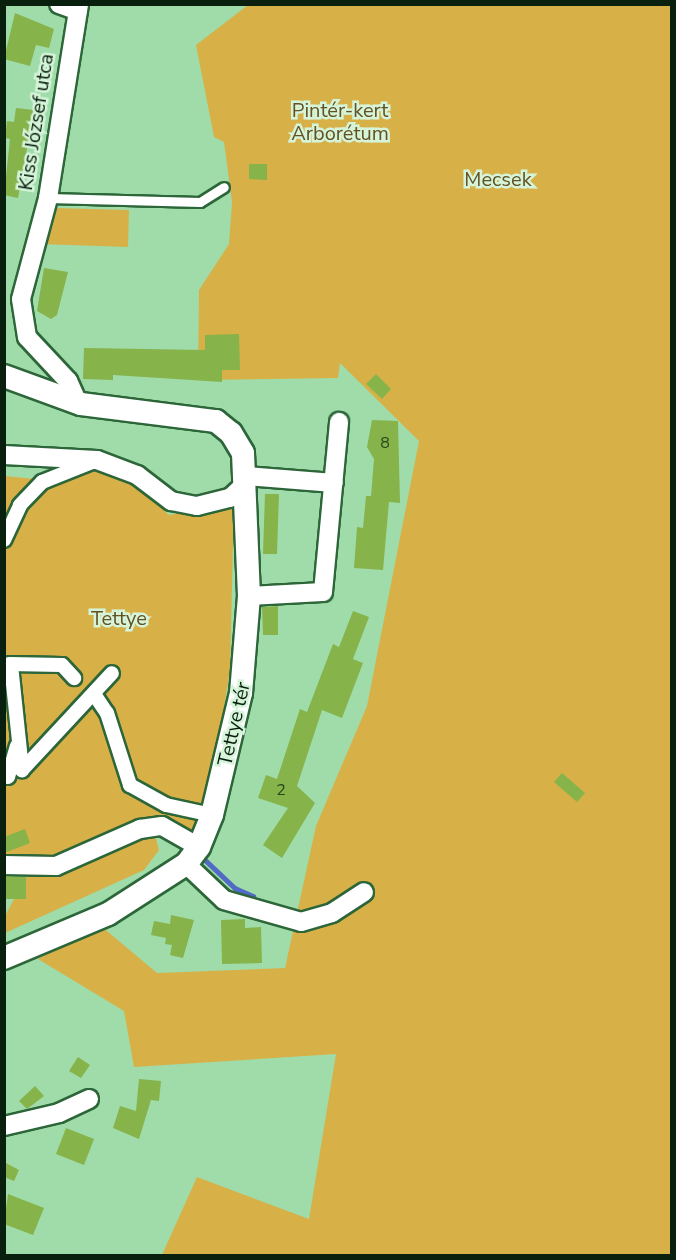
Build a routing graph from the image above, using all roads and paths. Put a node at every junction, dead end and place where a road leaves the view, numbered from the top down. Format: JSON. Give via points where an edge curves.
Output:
{"nodes":[{"id":1,"x":59,"y":4,"type":"edge"},
{"id":2,"x":78,"y":8,"type":"edge"},
{"id":3,"x":224,"y":187,"type":"dead end"},
{"id":4,"x":48,"y":198,"type":"junction"},
{"id":5,"x":4,"y":376,"type":"edge"},
{"id":6,"x":78,"y":403,"type":"junction"},
{"id":7,"x":339,"y":422,"type":"dead end"},
{"id":8,"x":4,"y":455,"type":"edge"},
{"id":9,"x":97,"y":460,"type":"junction"},
{"id":10,"x":246,"y":480,"type":"junction"},
{"id":11,"x":334,"y":483,"type":"junction"},
{"id":12,"x":4,"y":540,"type":"edge"},
{"id":13,"x":249,"y":596,"type":"junction"},
{"id":14,"x":112,"y":673,"type":"dead end"},
{"id":15,"x":75,"y":678,"type":"dead end"},
{"id":16,"x":94,"y":694,"type":"junction"},
{"id":17,"x":18,"y":741,"type":"junction"},
{"id":18,"x":8,"y":777,"type":"dead end"},
{"id":19,"x":212,"y":815,"type":"junction"},
{"id":20,"x":192,"y":850,"type":"junction"},
{"id":21,"x":4,"y":865,"type":"edge"},
{"id":22,"x":364,"y":892,"type":"dead end"},
{"id":23,"x":4,"y":958,"type":"edge"},
{"id":24,"x":89,"y":1099,"type":"dead end"},
{"id":25,"x":4,"y":1126,"type":"edge"}],
"edges":[{"from":1,"to":2,"type":"street"},
{"from":2,"to":4,"type":"street","name":"Kiss József utca"},
{"from":3,"to":4,"type":"lane","via":[[200,202]]},
{"from":4,"to":6,"type":"street","name":"Kiss József utca","via":[[24,273],[22,318],[27,337],[68,381]]},
{"from":5,"to":6,"type":"street","name":"Tettye tér"},
{"from":6,"to":10,"type":"street","name":"Tettye tér","via":[[216,421],[231,433],[243,453]]},
{"from":7,"to":11,"type":"street"},
{"from":8,"to":9,"type":"street"},
{"from":9,"to":10,"type":"street","via":[[137,475],[171,501],[182,504],[197,506],[230,498]]},
{"from":9,"to":12,"type":"street","via":[[42,482],[20,505]]},
{"from":10,"to":11,"type":"street"},
{"from":10,"to":13,"type":"street","name":"Tettye tér"},
{"from":11,"to":13,"type":"street","via":[[323,592]]},
{"from":13,"to":19,"type":"street","name":"Tettye tér","via":[[245,672]]},
{"from":14,"to":16,"type":"street"},
{"from":15,"to":17,"type":"street","via":[[62,665],[10,664]]},
{"from":16,"to":17,"type":"street","via":[[22,770]]},
{"from":16,"to":19,"type":"street","via":[[107,713],[130,785],[166,805]]},
{"from":17,"to":18,"type":"street"},
{"from":19,"to":20,"type":"street","name":"Tettye tér"},
{"from":20,"to":21,"type":"street","via":[[162,826],[56,866]]},
{"from":20,"to":22,"type":"street","via":[[224,900],[301,922],[332,913]]},
{"from":20,"to":23,"type":"street","via":[[108,914]]},
{"from":24,"to":25,"type":"street","via":[[59,1113]]}]}
